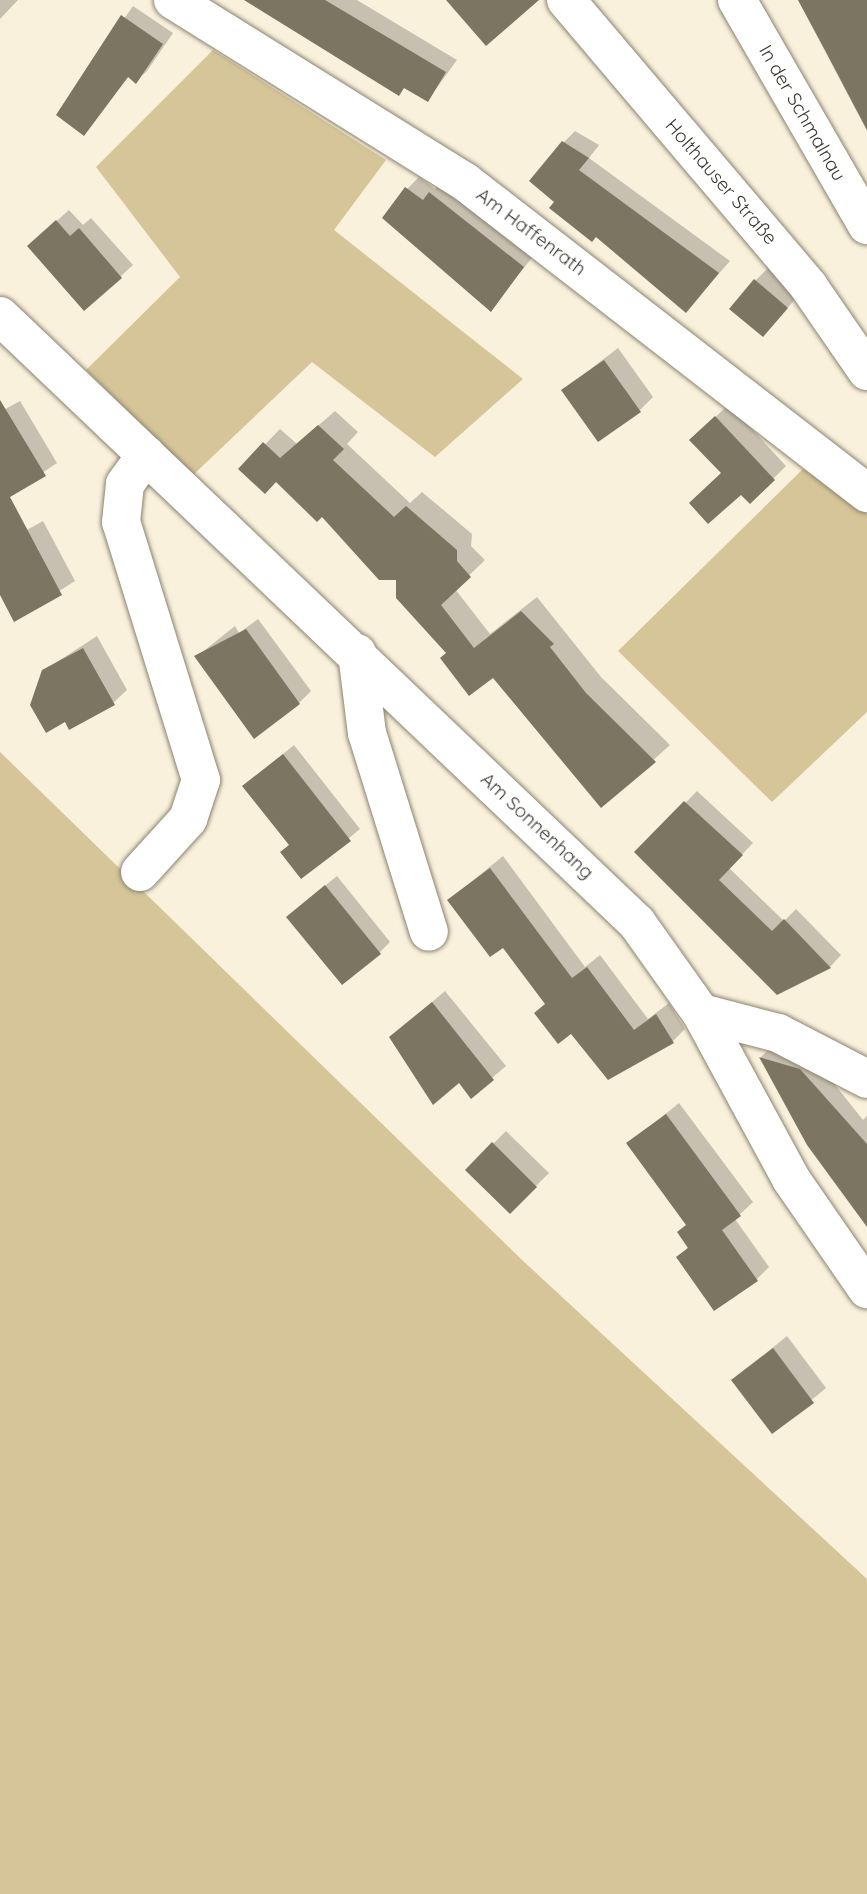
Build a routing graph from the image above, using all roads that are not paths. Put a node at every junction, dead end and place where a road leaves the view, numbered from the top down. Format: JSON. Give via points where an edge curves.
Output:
{"nodes":[{"id":1,"x":173,"y":0,"type":"edge"},
{"id":2,"x":566,"y":0,"type":"edge"},
{"id":3,"x":737,"y":0,"type":"edge"},
{"id":4,"x":867,"y":225,"type":"edge"},
{"id":5,"x":0,"y":316,"type":"edge"},
{"id":6,"x":867,"y":371,"type":"edge"},
{"id":7,"x":146,"y":455,"type":"junction"},
{"id":8,"x":867,"y":493,"type":"edge"},
{"id":9,"x":357,"y":653,"type":"junction"},
{"id":10,"x":140,"y":872,"type":"dead end"},
{"id":11,"x":429,"y":932,"type":"dead end"},
{"id":12,"x":701,"y":1013,"type":"junction"},
{"id":13,"x":867,"y":1079,"type":"edge"},
{"id":14,"x":867,"y":1289,"type":"edge"}],
"edges":[{"from":1,"to":8,"type":"street","name":"Am Haffenrath","via":[[464,181]]},
{"from":2,"to":6,"type":"street","name":"Holthauser Straße","via":[[780,250]]},
{"from":3,"to":4,"type":"street","name":"In der Schmalnau"},
{"from":5,"to":7,"type":"street","name":"Am Sonnenhang"},
{"from":7,"to":9,"type":"street","name":"Am Sonnenhang"},
{"from":7,"to":10,"type":"street","via":[[125,484],[121,522],[201,780],[188,819]]},
{"from":9,"to":11,"type":"street","via":[[367,733]]},
{"from":9,"to":12,"type":"street","name":"Am Sonnenhang","via":[[610,894]]},
{"from":12,"to":13,"type":"street","via":[[778,1033]]},
{"from":12,"to":14,"type":"street","name":"Am Sonnenhang","via":[[791,1179]]}]}
